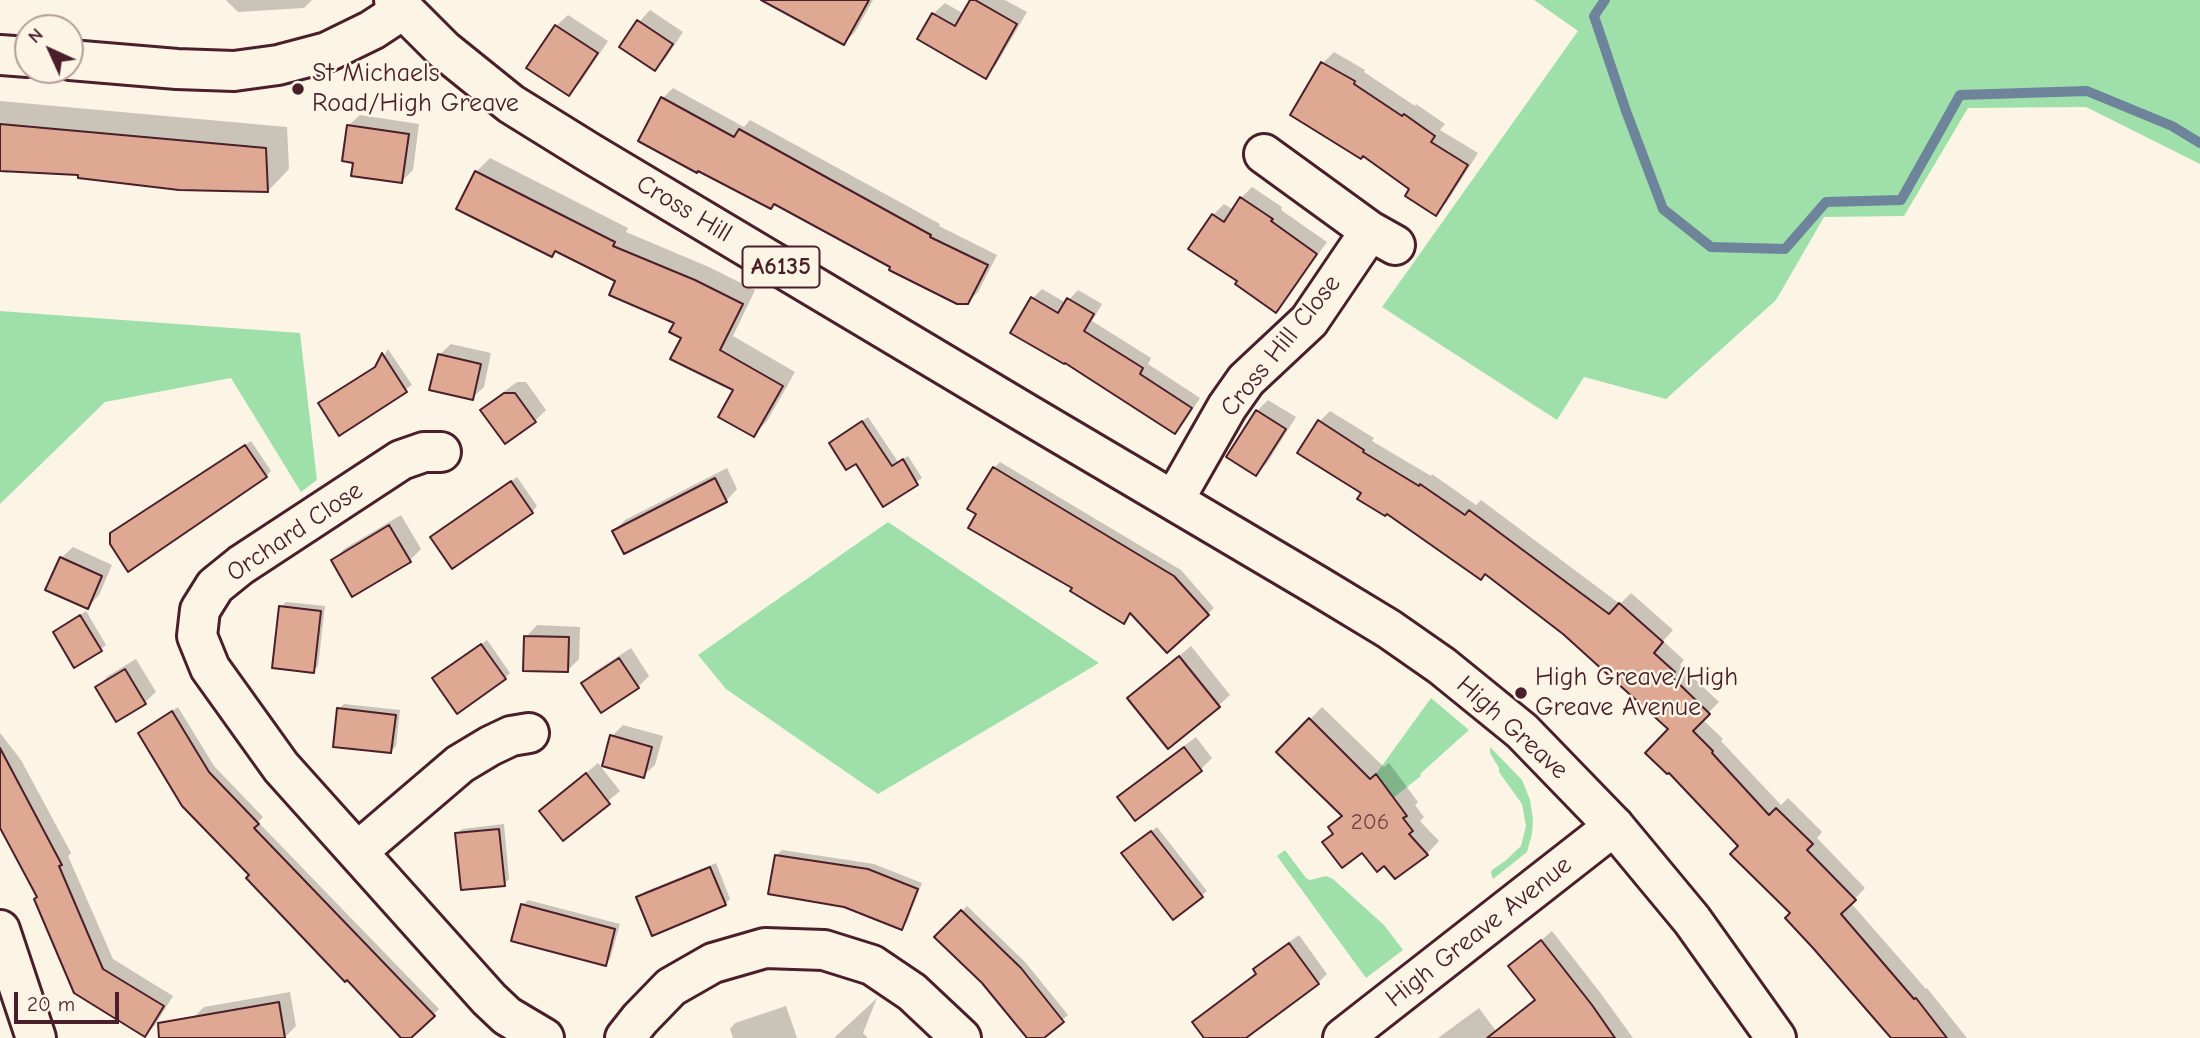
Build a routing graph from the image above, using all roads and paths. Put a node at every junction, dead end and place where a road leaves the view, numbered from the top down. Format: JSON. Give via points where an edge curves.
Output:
{"nodes":[{"id":1,"x":399,"y":5,"type":"edge"},
{"id":2,"x":84,"y":61,"type":"edge"},
{"id":3,"x":1264,"y":154,"type":"dead end"},
{"id":4,"x":441,"y":452,"type":"dead end"},
{"id":5,"x":1174,"y":500,"type":"junction"},
{"id":6,"x":529,"y":733,"type":"dead end"},
{"id":7,"x":1614,"y":826,"type":"junction"},
{"id":8,"x":357,"y":852,"type":"junction"},
{"id":9,"x":0,"y":930,"type":"edge"},
{"id":10,"x":36,"y":1038,"type":"edge"},
{"id":11,"x":544,"y":1038,"type":"edge"},
{"id":12,"x":625,"y":1038,"type":"edge"},
{"id":13,"x":961,"y":1038,"type":"edge"},
{"id":14,"x":1343,"y":1038,"type":"edge"},
{"id":15,"x":1776,"y":1038,"type":"edge"}],
"edges":[{"from":1,"to":2,"type":"street","via":[[372,30],[327,52],[278,65],[234,71]]},
{"from":1,"to":5,"type":"street","name":"Cross Hill","number":"A6135","via":[[444,50],[511,104]]},
{"from":3,"to":5,"type":"street","name":"Cross Hill Close","via":[[1383,238],[1309,321],[1246,380]]},
{"from":4,"to":8,"type":"street","name":"Orchard Close","via":[[401,460],[241,565],[215,586],[200,610],[197,636],[209,668],[281,767]]},
{"from":5,"to":7,"type":"street","name":"High Greave","number":"A6135","via":[[1442,666],[1522,731]]},
{"from":6,"to":8,"type":"street","via":[[511,736],[460,764]]},
{"from":7,"to":14,"type":"street","name":"High Greave Avenue"},
{"from":7,"to":15,"type":"street","name":"High Greave","number":"A6135","via":[[1692,920]]},
{"from":8,"to":11,"type":"street","name":"Orchard Close","via":[[489,999]]},
{"from":9,"to":10,"type":"street"},
{"from":12,"to":13,"type":"street","via":[[671,987],[713,963],[765,948],[824,950],[872,965],[912,992]]}]}
